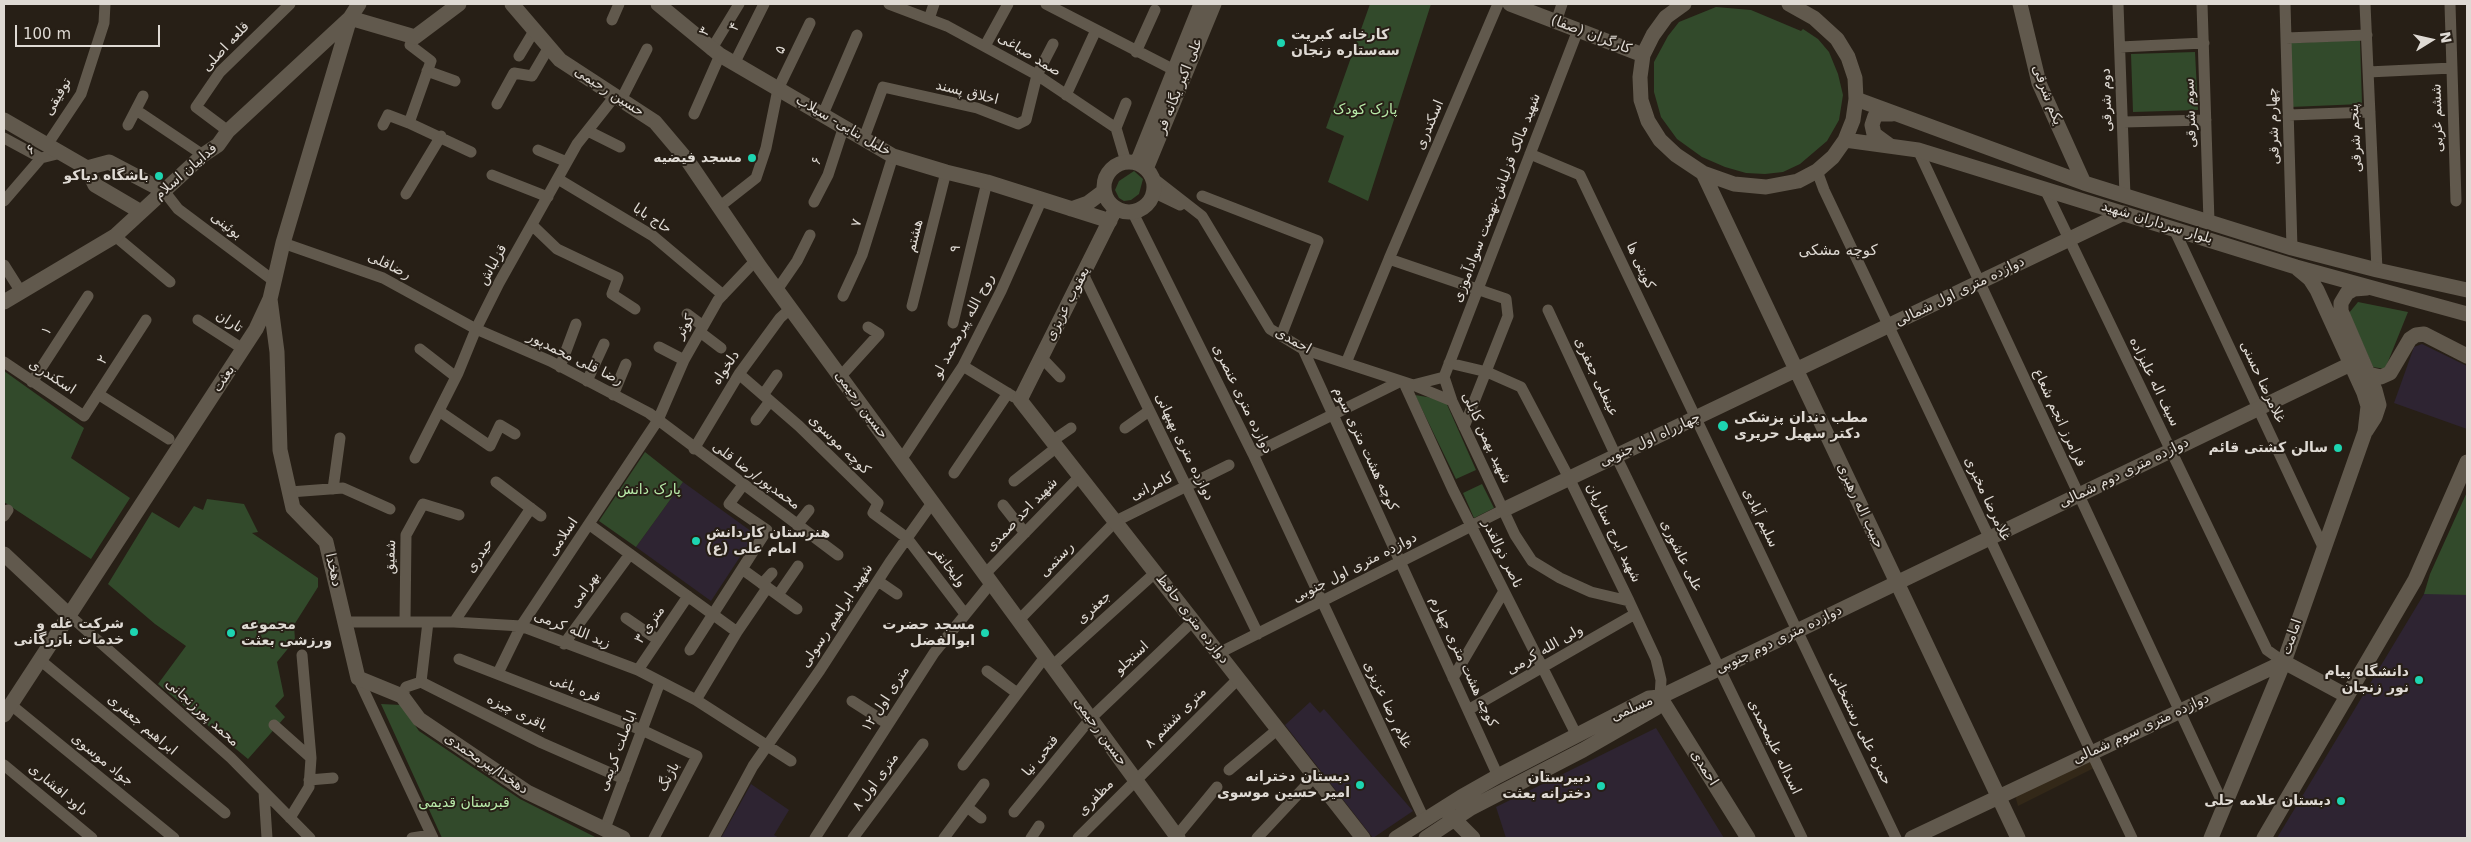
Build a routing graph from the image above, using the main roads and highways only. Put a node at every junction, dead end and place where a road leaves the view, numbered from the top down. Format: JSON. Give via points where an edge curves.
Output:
{"nodes":[{"id":1,"x":359,"y":4,"type":"edge"},
{"id":2,"x":459,"y":4,"type":"edge"},
{"id":3,"x":512,"y":4,"type":"edge"},
{"id":4,"x":1201,"y":4,"type":"edge"},
{"id":5,"x":1214,"y":4,"type":"edge"},
{"id":6,"x":1510,"y":4,"type":"edge"},
{"id":7,"x":1684,"y":4,"type":"edge"},
{"id":8,"x":1789,"y":4,"type":"edge"},
{"id":9,"x":1808,"y":4,"type":"edge"},
{"id":10,"x":2020,"y":4,"type":"edge"},
{"id":11,"x":662,"y":5,"type":"edge"},
{"id":12,"x":350,"y":18,"type":"junction"},
{"id":13,"x":1814,"y":18,"type":"junction"},
{"id":14,"x":1644,"y":55,"type":"junction"},
{"id":15,"x":1180,"y":73,"type":"junction"},
{"id":16,"x":1856,"y":99,"type":"junction"},
{"id":17,"x":1898,"y":115,"type":"junction"},
{"id":18,"x":4,"y":120,"type":"edge"},
{"id":19,"x":1845,"y":140,"type":"junction"},
{"id":20,"x":1891,"y":146,"type":"junction"},
{"id":21,"x":87,"y":168,"type":"junction"},
{"id":22,"x":1143,"y":173,"type":"junction"},
{"id":23,"x":1703,"y":173,"type":"junction"},
{"id":24,"x":2084,"y":183,"type":"junction"},
{"id":25,"x":164,"y":191,"type":"junction"},
{"id":26,"x":1104,"y":191,"type":"junction"},
{"id":27,"x":1071,"y":209,"type":"junction"},
{"id":28,"x":141,"y":212,"type":"junction"},
{"id":29,"x":2124,"y":213,"type":"junction"},
{"id":30,"x":1113,"y":215,"type":"junction"},
{"id":31,"x":2296,"y":267,"type":"junction"},
{"id":32,"x":2372,"y":288,"type":"junction"},
{"id":33,"x":2467,"y":290,"type":"edge"},
{"id":34,"x":270,"y":298,"type":"junction"},
{"id":35,"x":4,"y":302,"type":"edge"},
{"id":36,"x":2467,"y":314,"type":"edge"},
{"id":37,"x":2467,"y":356,"type":"edge"},
{"id":38,"x":2356,"y":362,"type":"junction"},
{"id":39,"x":1796,"y":370,"type":"junction"},
{"id":40,"x":2368,"y":374,"type":"junction"},
{"id":41,"x":1014,"y":397,"type":"joint"},
{"id":42,"x":2365,"y":432,"type":"junction"},
{"id":43,"x":2467,"y":462,"type":"edge"},
{"id":44,"x":1503,"y":510,"type":"road end"},
{"id":45,"x":4,"y":554,"type":"edge"},
{"id":46,"x":1897,"y":583,"type":"junction"},
{"id":47,"x":69,"y":615,"type":"junction"},
{"id":48,"x":2284,"y":662,"type":"junction"},
{"id":49,"x":402,"y":696,"type":"joint"},
{"id":50,"x":2347,"y":696,"type":"junction"},
{"id":51,"x":1660,"y":697,"type":"junction"},
{"id":52,"x":7,"y":710,"type":"edge"},
{"id":53,"x":1998,"y":797,"type":"junction"},
{"id":54,"x":1449,"y":814,"type":"junction"},
{"id":55,"x":623,"y":838,"type":"edge"},
{"id":56,"x":1177,"y":838,"type":"edge"},
{"id":57,"x":1363,"y":838,"type":"edge"},
{"id":58,"x":1396,"y":838,"type":"edge"},
{"id":59,"x":1426,"y":838,"type":"edge"},
{"id":60,"x":1473,"y":838,"type":"edge"},
{"id":61,"x":1748,"y":838,"type":"edge"},
{"id":62,"x":1912,"y":838,"type":"edge"},
{"id":63,"x":2018,"y":838,"type":"edge"},
{"id":64,"x":2211,"y":838,"type":"edge"},
{"id":65,"x":2264,"y":838,"type":"edge"}],
"edges":[{"from":1,"to":12,"type":"main road","name":"بعثت"},
{"from":2,"to":12,"type":"main road","via":[[415,36]]},
{"from":3,"to":56,"type":"main road","name":"حسین رحیمی","via":[[560,60],[655,122],[688,161],[777,290]]},
{"from":4,"to":15,"type":"main road","name":"علی اکبر یگانه فر"},
{"from":5,"to":15,"type":"main road","name":"علی اکبر یگانه فر"},
{"from":6,"to":14,"type":"main road","name":"کارگران (صفا)"},
{"from":7,"to":14,"type":"main road","via":[[1657,29]]},
{"from":8,"to":13,"type":"main road"},
{"from":9,"to":13,"type":"main road"},
{"from":10,"to":24,"type":"main road","name":"یکم شرقی","via":[[2039,83]]},
{"from":11,"to":27,"type":"main road","name":"خلیل بنایی- سیلاب","via":[[734,64],[893,156]]},
{"from":12,"to":25,"type":"main road","name":"فداییان اسلام","via":[[228,131],[218,145]]},
{"from":12,"to":34,"type":"main road","name":"بعثت","via":[[283,243]]},
{"from":13,"to":16,"type":"main road","via":[[1837,39],[1848,57],[1855,78]]},
{"from":14,"to":23,"type":"main road","via":[[1640,77],[1641,100],[1648,121],[1660,140]]},
{"from":15,"to":22,"type":"main road","name":"علی اکبر یگانه فر"},
{"from":16,"to":17,"type":"main road","name":"بلوار سرداران شهید"},
{"from":16,"to":19,"type":"main road","via":[[1853,120]]},
{"from":17,"to":20,"type":"main road","via":[[1880,114],[1875,116],[1872,125],[1874,134]]},
{"from":17,"to":24,"type":"main road","name":"بلوار سرداران شهید"},
{"from":18,"to":21,"type":"main road","via":[[44,151],[61,153]]},
{"from":19,"to":20,"type":"main road","name":"بلوار سرداران شهید"},
{"from":19,"to":23,"type":"main road","via":[[1817,171],[1798,181],[1766,187],[1734,184]]},
{"from":20,"to":29,"type":"main road","name":"بلوار سرداران شهید","via":[[1918,150]]},
{"from":21,"to":25,"type":"main road","via":[[109,162]]},
{"from":21,"to":28,"type":"main road","via":[[95,185]]},
{"from":22,"to":26,"type":"main road","via":[[1112,168]]},
{"from":22,"to":30,"type":"main road","via":[[1146,205],[1132,212]]},
{"from":23,"to":39,"type":"main road","name":"حبیب اله رهبری"},
{"from":24,"to":33,"type":"main road","name":"بلوار سرداران شهید","via":[[2292,248]]},
{"from":25,"to":28,"type":"main road","name":"فداییان اسلام"},
{"from":26,"to":27,"type":"main road","via":[[1088,203]]},
{"from":26,"to":30,"type":"main road"},
{"from":27,"to":30,"type":"main road","name":"خلیل بنایی- سیلاب"},
{"from":28,"to":35,"type":"main road","name":"فداییان اسلام","via":[[116,236]]},
{"from":29,"to":31,"type":"main road","name":"بلوار سرداران شهید"},
{"from":29,"to":39,"type":"main road","name":"دوازده متری اول شمالی"},
{"from":30,"to":41,"type":"main road","name":"یعقوب عزیزی","via":[[1042,357]]},
{"from":31,"to":32,"type":"main road","name":"بلوار سرداران شهید"},
{"from":31,"to":38,"type":"main road","via":[[2310,278]]},
{"from":32,"to":36,"type":"main road","name":"بلوار سرداران شهید"},
{"from":32,"to":38,"type":"main road","via":[[2354,289],[2341,303],[2342,318]]},
{"from":34,"to":47,"type":"main road","name":"بعثت","via":[[244,349]]},
{"from":34,"to":49,"type":"main road","name":"دهخدا","via":[[277,352],[280,450],[294,508],[326,542],[358,678]]},
{"from":37,"to":40,"type":"main road","via":[[2424,334],[2416,335],[2410,339],[2390,373],[2381,377]]},
{"from":38,"to":40,"type":"main road"},
{"from":38,"to":42,"type":"main road","via":[[2368,406]]},
{"from":38,"to":46,"type":"main road","name":"دوازده متری دوم شمالی"},
{"from":39,"to":44,"type":"main road","name":"چهارراه اول جنوبی"},
{"from":39,"to":46,"type":"main road","name":"حبیب اله رهبری"},
{"from":40,"to":42,"type":"main road","via":[[2379,405]]},
{"from":41,"to":57,"type":"main road","name":"دوازده متری حافظ","via":[[1116,521]]},
{"from":42,"to":48,"type":"main road","name":"امامت"},
{"from":43,"to":50,"type":"main road","via":[[2415,580]]},
{"from":45,"to":47,"type":"main road"},
{"from":46,"to":51,"type":"main road","name":"دوازده متری دوم جنوبی"},
{"from":46,"to":53,"type":"main road","name":"حبیب اله رهبری"},
{"from":47,"to":52,"type":"main road","name":"بعثت"},
{"from":48,"to":50,"type":"main road"},
{"from":48,"to":53,"type":"main road","name":"دوازده متری سوم شمالی"},
{"from":48,"to":64,"type":"main road","name":"امامت"},
{"from":49,"to":55,"type":"main road","name":"دهخدا/پیرمحمدی","via":[[419,719],[527,792]]},
{"from":50,"to":65,"type":"main road"},
{"from":51,"to":54,"type":"main road","name":"مسلمی","via":[[1649,698],[1498,776]]},
{"from":51,"to":54,"type":"main road","name":"مسلمی","via":[[1656,708]]},
{"from":51,"to":61,"type":"main road","name":"احمدی"},
{"from":53,"to":62,"type":"main road","name":"دوازده متری سوم شمالی"},
{"from":53,"to":63,"type":"main road","name":"حبیب اله رهبری"},
{"from":54,"to":58,"type":"main road","via":[[1425,821]]},
{"from":54,"to":59,"type":"main road"},
{"from":54,"to":60,"type":"main road"}]}
